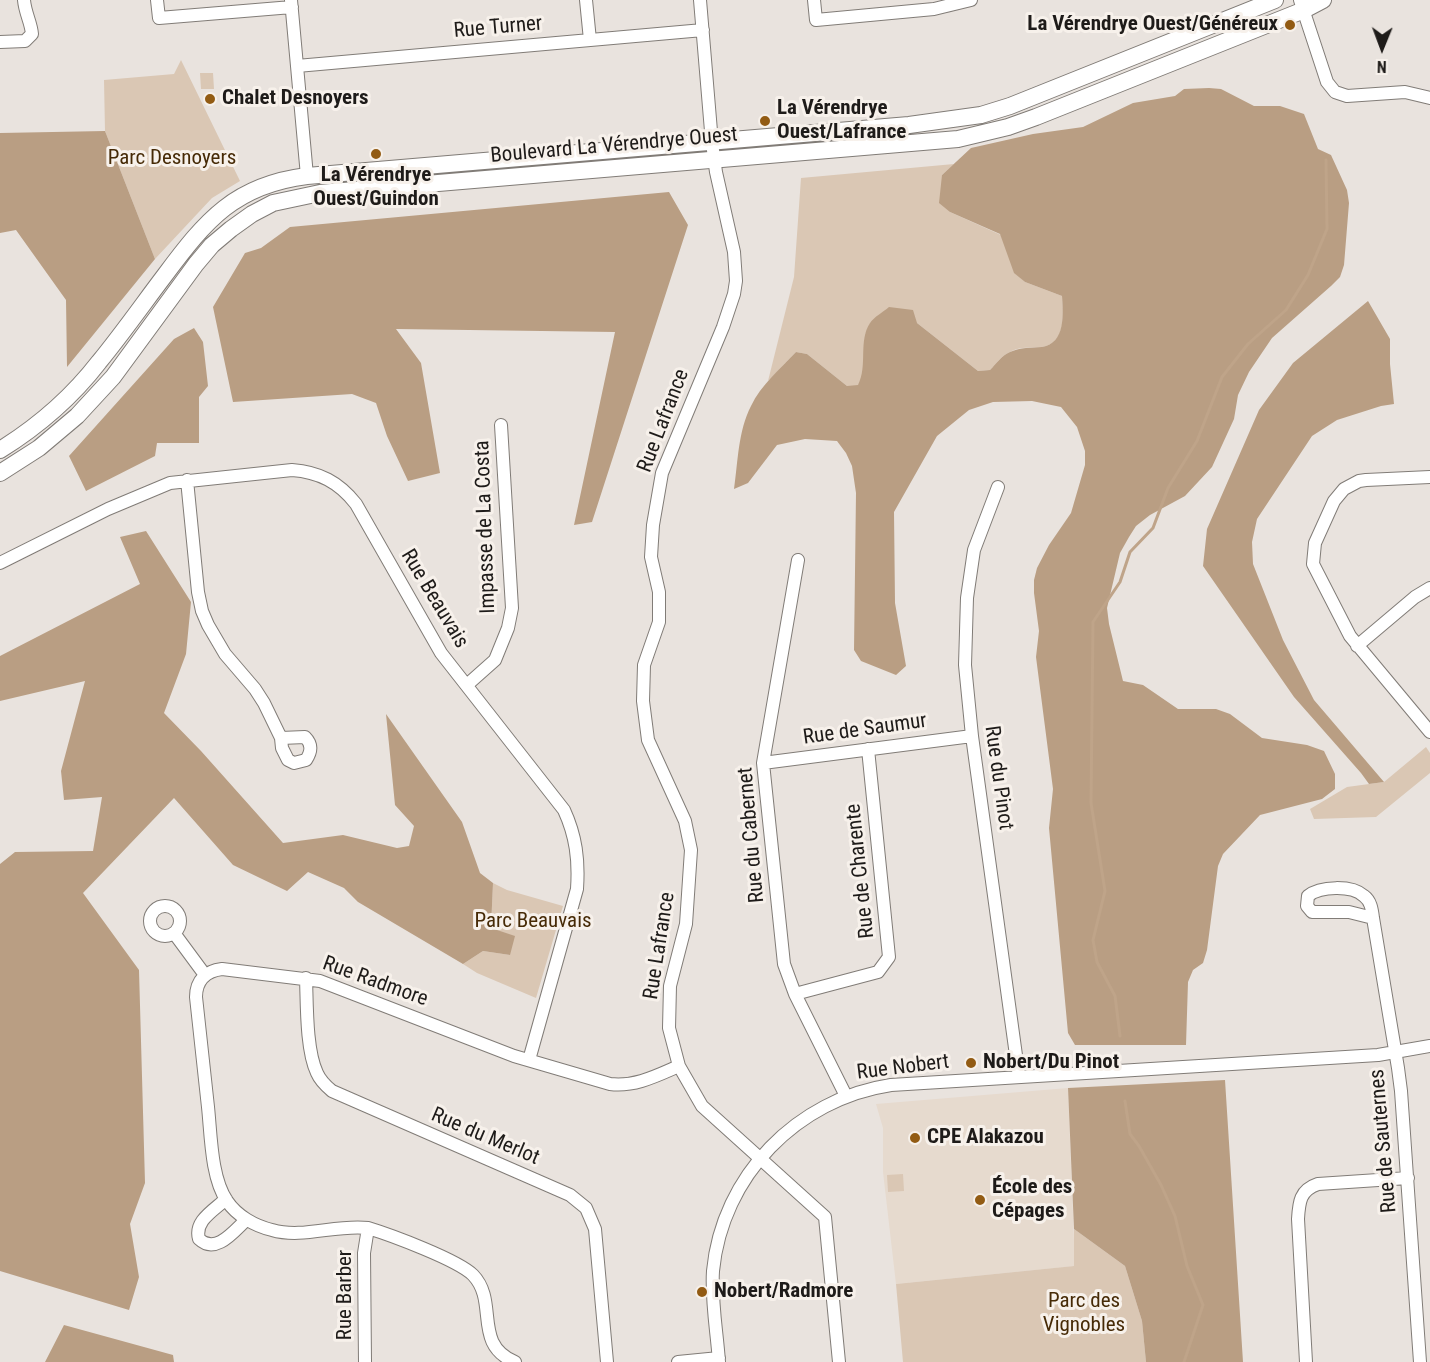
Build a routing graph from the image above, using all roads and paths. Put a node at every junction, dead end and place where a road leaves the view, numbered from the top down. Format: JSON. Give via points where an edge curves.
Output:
{"nodes":[{"id":1,"x":24,"y":0,"type":"edge"},
{"id":2,"x":157,"y":0,"type":"edge"},
{"id":3,"x":586,"y":0,"type":"edge"},
{"id":4,"x":700,"y":0,"type":"edge"},
{"id":5,"x":814,"y":0,"type":"edge"},
{"id":6,"x":971,"y":0,"type":"edge"},
{"id":7,"x":1275,"y":0,"type":"edge"},
{"id":8,"x":1323,"y":0,"type":"edge"},
{"id":9,"x":291,"y":3,"type":"edge"},
{"id":10,"x":1302,"y":5,"type":"edge"},
{"id":11,"x":703,"y":30,"type":"junction"},
{"id":12,"x":590,"y":40,"type":"junction"},
{"id":13,"x":0,"y":42,"type":"edge"},
{"id":14,"x":297,"y":66,"type":"junction"},
{"id":15,"x":1430,"y":98,"type":"edge"},
{"id":16,"x":714,"y":151,"type":"junction"},
{"id":17,"x":307,"y":176,"type":"junction"},
{"id":18,"x":501,"y":425,"type":"dead end"},
{"id":19,"x":0,"y":450,"type":"edge"},
{"id":20,"x":0,"y":473,"type":"edge"},
{"id":21,"x":1430,"y":477,"type":"edge"},
{"id":22,"x":187,"y":480,"type":"junction"},
{"id":23,"x":998,"y":487,"type":"dead end"},
{"id":24,"x":798,"y":560,"type":"dead end"},
{"id":25,"x":0,"y":563,"type":"edge"},
{"id":26,"x":1430,"y":588,"type":"edge"},
{"id":27,"x":1358,"y":646,"type":"junction"},
{"id":28,"x":468,"y":684,"type":"junction"},
{"id":29,"x":1430,"y":730,"type":"edge"},
{"id":30,"x":972,"y":736,"type":"junction"},
{"id":31,"x":281,"y":738,"type":"dead end"},
{"id":32,"x":868,"y":749,"type":"junction"},
{"id":33,"x":763,"y":763,"type":"junction"},
{"id":34,"x":1373,"y":918,"type":"junction"},
{"id":35,"x":174,"y":933,"type":"dead end"},
{"id":36,"x":204,"y":975,"type":"junction"},
{"id":37,"x":306,"y":978,"type":"junction"},
{"id":38,"x":795,"y":994,"type":"junction"},
{"id":39,"x":1430,"y":1046,"type":"edge"},
{"id":40,"x":1396,"y":1053,"type":"junction"},
{"id":41,"x":529,"y":1060,"type":"junction"},
{"id":42,"x":679,"y":1066,"type":"junction"},
{"id":43,"x":1018,"y":1077,"type":"junction"},
{"id":44,"x":846,"y":1096,"type":"junction"},
{"id":45,"x":759,"y":1158,"type":"junction"},
{"id":46,"x":1408,"y":1178,"type":"junction"},
{"id":47,"x":226,"y":1199,"type":"junction"},
{"id":48,"x":246,"y":1220,"type":"junction"},
{"id":49,"x":368,"y":1227,"type":"junction"},
{"id":50,"x":719,"y":1360,"type":"edge"},
{"id":51,"x":365,"y":1362,"type":"edge"},
{"id":52,"x":514,"y":1362,"type":"edge"},
{"id":53,"x":607,"y":1362,"type":"edge"},
{"id":54,"x":678,"y":1362,"type":"edge"},
{"id":55,"x":838,"y":1362,"type":"edge"},
{"id":56,"x":1306,"y":1362,"type":"edge"},
{"id":57,"x":1420,"y":1362,"type":"edge"}],
"edges":[{"from":1,"to":13,"type":"street","via":[[32,34],[25,40]]},
{"from":2,"to":9,"type":"street","via":[[159,18]]},
{"from":3,"to":12,"type":"street"},
{"from":4,"to":11,"type":"street","name":"Rue Lafrance"},
{"from":5,"to":6,"type":"street","via":[[816,20],[934,9]]},
{"from":7,"to":16,"type":"main road","name":"Boulevard La Vérendrye Ouest","via":[[981,115]]},
{"from":8,"to":10,"type":"main road","name":"Boulevard La Vérendrye Ouest"},
{"from":9,"to":14,"type":"street"},
{"from":10,"to":15,"type":"street","via":[[1327,82],[1335,92],[1347,96],[1405,92]]},
{"from":10,"to":16,"type":"main road","name":"Boulevard La Vérendrye Ouest","via":[[1036,117],[983,134],[958,139]]},
{"from":11,"to":12,"type":"street","name":"Rue Turner"},
{"from":11,"to":16,"type":"street","name":"Rue Lafrance"},
{"from":12,"to":14,"type":"street","name":"Rue Turner"},
{"from":14,"to":17,"type":"street"},
{"from":16,"to":17,"type":"main road","name":"Boulevard La Vérendrye Ouest"},
{"from":16,"to":20,"type":"main road","name":"Boulevard La Vérendrye Ouest","via":[[320,193],[273,203],[212,245],[113,376],[77,416],[39,448]]},
{"from":16,"to":42,"type":"street","name":"Rue Lafrance","via":[[736,282],[723,327],[662,473],[651,557],[659,592],[659,622],[644,665],[648,740],[685,821],[691,850],[687,924],[670,986],[669,1028]]},
{"from":17,"to":19,"type":"main road","name":"Boulevard La Vérendrye Ouest","via":[[262,186],[232,202],[209,221],[98,364],[59,405]]},
{"from":18,"to":28,"type":"street","name":"Impasse de La Costa","via":[[512,608],[495,660]]},
{"from":21,"to":27,"type":"street","via":[[1366,480],[1344,489],[1334,501],[1315,543],[1316,572]]},
{"from":22,"to":25,"type":"street","name":"Rue Beauvais","via":[[170,483],[108,509]]},
{"from":22,"to":28,"type":"street","name":"Rue Beauvais","via":[[292,470],[309,471],[335,483],[356,504],[441,652]]},
{"from":22,"to":31,"type":"street","via":[[202,611],[214,639],[255,689]]},
{"from":23,"to":30,"type":"street","name":"Rue du Pinot","via":[[974,550],[967,598],[965,665]]},
{"from":24,"to":33,"type":"street","name":"Rue du Cabernet"},
{"from":26,"to":27,"type":"street"},
{"from":27,"to":29,"type":"street"},
{"from":28,"to":41,"type":"street","name":"Rue Beauvais","via":[[564,810],[578,860],[574,905]]},
{"from":30,"to":32,"type":"street","name":"Rue de Saumur"},
{"from":30,"to":43,"type":"street","name":"Rue du Pinot"},
{"from":32,"to":33,"type":"street","name":"Rue de Saumur"},
{"from":32,"to":38,"type":"street","name":"Rue de Charente","via":[[889,957],[878,972]]},
{"from":33,"to":38,"type":"street","name":"Rue du Cabernet","via":[[784,964]]},
{"from":34,"to":34,"type":"street","name":"Rue de Sauternes","via":[[1349,912],[1312,912],[1307,906],[1308,896],[1318,889],[1359,892],[1368,900]]},
{"from":34,"to":40,"type":"street","name":"Rue de Sauternes"},
{"from":35,"to":36,"type":"street"},
{"from":36,"to":37,"type":"street","name":"Rue Radmore","via":[[222,969]]},
{"from":36,"to":47,"type":"street","via":[[196,997],[213,1152]]},
{"from":37,"to":41,"type":"street","name":"Rue Radmore"},
{"from":37,"to":53,"type":"street","name":"Rue du Merlot","via":[[313,1063],[332,1091],[570,1195],[586,1208],[595,1228]]},
{"from":38,"to":44,"type":"street","name":"Rue du Cabernet"},
{"from":39,"to":40,"type":"street","name":"Rue Nobert"},
{"from":40,"to":43,"type":"street","name":"Rue Nobert"},
{"from":40,"to":46,"type":"street","name":"Rue de Sauternes"},
{"from":41,"to":42,"type":"street","name":"Rue Radmore","via":[[621,1085],[645,1081]]},
{"from":42,"to":45,"type":"street","name":"Rue Lafrance","via":[[702,1106]]},
{"from":43,"to":44,"type":"street","name":"Rue Nobert","via":[[891,1085]]},
{"from":44,"to":45,"type":"street","name":"Rue Nobert","via":[[795,1124]]},
{"from":45,"to":50,"type":"street","name":"Rue Nobert","via":[[734,1198],[716,1254],[714,1297]]},
{"from":45,"to":55,"type":"street","name":"Rue Lafrance","via":[[825,1217]]},
{"from":46,"to":56,"type":"street","via":[[1318,1184],[1302,1194],[1298,1219]]},
{"from":46,"to":57,"type":"street","name":"Rue de Sauternes"},
{"from":47,"to":48,"type":"street"},
{"from":47,"to":48,"type":"street","via":[[200,1222],[199,1239],[215,1245]]},
{"from":48,"to":49,"type":"street","via":[[286,1233]]},
{"from":49,"to":51,"type":"street","name":"Rue Barber","via":[[364,1253]]},
{"from":49,"to":52,"type":"street","via":[[473,1275],[482,1289],[494,1347]]},
{"from":50,"to":54,"type":"street"}]}
